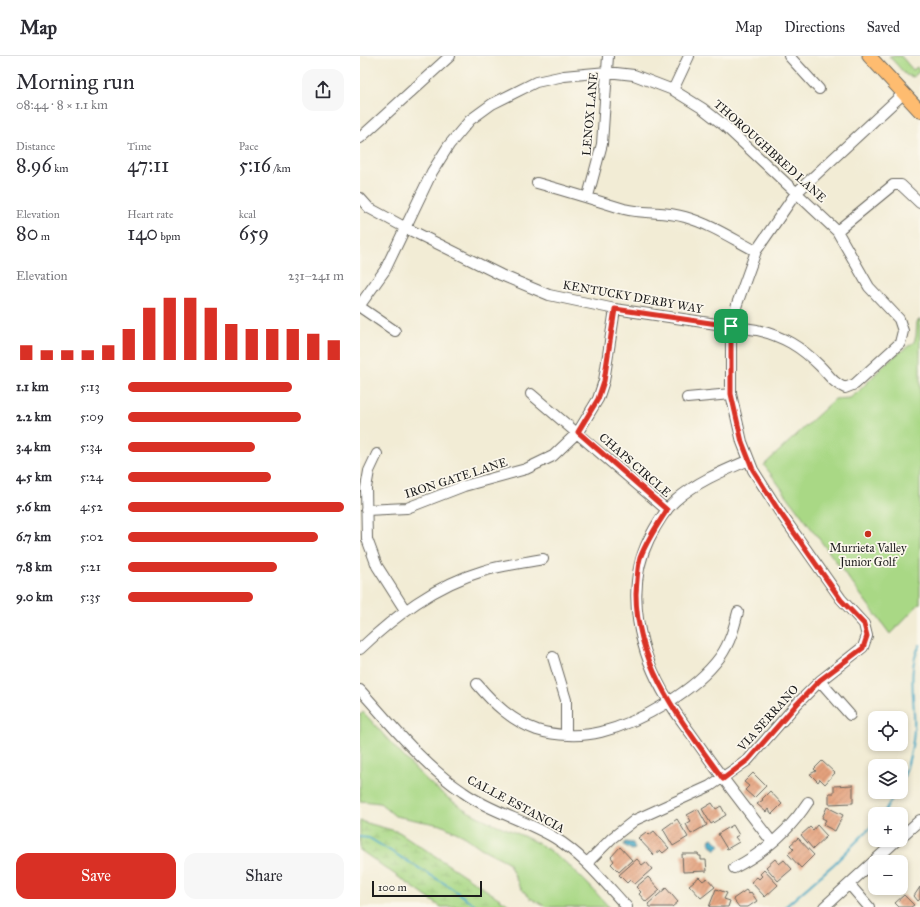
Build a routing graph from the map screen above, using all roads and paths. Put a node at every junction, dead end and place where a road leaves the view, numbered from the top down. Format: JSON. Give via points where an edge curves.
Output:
{"nodes":[{"id":1,"x":450,"y":56,"type":"edge"},
{"id":2,"x":608,"y":56,"type":"edge"},
{"id":3,"x":689,"y":56,"type":"edge"},
{"id":4,"x":789,"y":56,"type":"edge"},
{"id":5,"x":869,"y":56,"type":"edge"},
{"id":6,"x":607,"y":72,"type":"junction"},
{"id":7,"x":819,"y":89,"type":"dead end"},
{"id":8,"x":673,"y":90,"type":"junction"},
{"id":9,"x":904,"y":93,"type":"junction"},
{"id":10,"x":920,"y":111,"type":"edge"},
{"id":11,"x":360,"y":138,"type":"edge"},
{"id":12,"x":536,"y":183,"type":"dead end"},
{"id":13,"x":796,"y":193,"type":"junction"},
{"id":14,"x":588,"y":196,"type":"junction"},
{"id":15,"x":360,"y":198,"type":"edge"},
{"id":16,"x":920,"y":203,"type":"edge"},
{"id":17,"x":406,"y":228,"type":"junction"},
{"id":18,"x":837,"y":231,"type":"junction"},
{"id":19,"x":756,"y":251,"type":"junction"},
{"id":20,"x":360,"y":306,"type":"edge"},
{"id":21,"x":615,"y":309,"type":"junction"},
{"id":22,"x":731,"y":326,"type":"junction"},
{"id":23,"x":395,"y":331,"type":"dead end"},
{"id":24,"x":835,"y":384,"type":"joint"},
{"id":25,"x":531,"y":394,"type":"dead end"},
{"id":26,"x":731,"y":394,"type":"junction"},
{"id":27,"x":687,"y":398,"type":"dead end"},
{"id":28,"x":578,"y":432,"type":"junction"},
{"id":29,"x":377,"y":454,"type":"dead end"},
{"id":30,"x":749,"y":460,"type":"junction"},
{"id":31,"x":366,"y":510,"type":"junction"},
{"id":32,"x":667,"y":510,"type":"junction"},
{"id":33,"x":543,"y":559,"type":"dead end"},
{"id":34,"x":405,"y":610,"type":"junction"},
{"id":35,"x":738,"y":612,"type":"dead end"},
{"id":36,"x":360,"y":649,"type":"edge"},
{"id":37,"x":553,"y":657,"type":"dead end"},
{"id":38,"x":820,"y":680,"type":"junction"},
{"id":39,"x":477,"y":684,"type":"dead end"},
{"id":40,"x":360,"y":690,"type":"edge"},
{"id":41,"x":668,"y":701,"type":"junction"},
{"id":42,"x":850,"y":715,"type":"dead end"},
{"id":43,"x":566,"y":735,"type":"junction"},
{"id":44,"x":723,"y":779,"type":"junction"},
{"id":45,"x":808,"y":802,"type":"dead end"},
{"id":46,"x":920,"y":820,"type":"edge"},
{"id":47,"x":908,"y":831,"type":"edge"},
{"id":48,"x":772,"y":842,"type":"junction"},
{"id":49,"x":889,"y":847,"type":"edge"},
{"id":50,"x":587,"y":864,"type":"junction"},
{"id":51,"x":734,"y":868,"type":"dead end"},
{"id":52,"x":849,"y":884,"type":"junction"},
{"id":53,"x":627,"y":907,"type":"edge"},
{"id":54,"x":824,"y":907,"type":"edge"},
{"id":55,"x":869,"y":907,"type":"edge"}],
"edges":[{"from":1,"to":11,"type":"street"},
{"from":2,"to":6,"type":"street","name":"LENOX LANE"},
{"from":3,"to":8,"type":"street"},
{"from":4,"to":7,"type":"street"},
{"from":5,"to":9,"type":"main road"},
{"from":6,"to":8,"type":"street","name":"THOROUGHBRED LANE","via":[[634,75]]},
{"from":6,"to":14,"type":"street","name":"LENOX LANE","via":[[602,144]]},
{"from":6,"to":17,"type":"street","name":"THOROUGHBRED LANE","via":[[564,76],[536,82],[492,104],[470,120],[449,144],[432,172]]},
{"from":8,"to":13,"type":"street","name":"THOROUGHBRED LANE","via":[[725,126]]},
{"from":9,"to":10,"type":"main road"},
{"from":9,"to":13,"type":"street"},
{"from":12,"to":14,"type":"street"},
{"from":13,"to":18,"type":"street","name":"THOROUGHBRED LANE"},
{"from":13,"to":19,"type":"street"},
{"from":14,"to":19,"type":"street","via":[[624,209],[683,216],[707,225]]},
{"from":15,"to":17,"type":"street","name":"KENTUCKY DERBY WAY","via":[[369,208]]},
{"from":16,"to":18,"type":"street","via":[[901,185],[893,185]]},
{"from":17,"to":20,"type":"street","name":"THOROUGHBRED LANE","via":[[385,270]]},
{"from":17,"to":21,"type":"street","name":"KENTUCKY DERBY WAY","via":[[548,295]]},
{"from":18,"to":24,"type":"street","name":"THOROUGHBRED LANE","via":[[869,287],[899,319],[904,331],[900,343],[855,384],[845,388]]},
{"from":19,"to":22,"type":"street","via":[[742,286]]},
{"from":20,"to":23,"type":"street"},
{"from":21,"to":22,"type":"street","name":"KENTUCKY DERBY WAY"},
{"from":21,"to":28,"type":"street","name":"IRON GATE LANE","via":[[605,374],[598,399]]},
{"from":22,"to":24,"type":"street","name":"KENTUCKY DERBY WAY","via":[[774,334],[789,341],[805,351]]},
{"from":22,"to":26,"type":"street"},
{"from":25,"to":28,"type":"street","name":"CHAPS CIRCLE"},
{"from":26,"to":27,"type":"street"},
{"from":26,"to":30,"type":"street","via":[[738,428]]},
{"from":28,"to":31,"type":"street","name":"IRON GATE LANE","via":[[553,456],[526,470],[464,486],[407,508]]},
{"from":28,"to":32,"type":"street","name":"CHAPS CIRCLE"},
{"from":29,"to":31,"type":"street","via":[[369,471]]},
{"from":30,"to":32,"type":"street","via":[[697,484]]},
{"from":30,"to":38,"type":"street","name":"VIA SERRANO","via":[[779,511],[841,600],[864,624],[867,636],[863,648]]},
{"from":31,"to":34,"type":"street","via":[[368,539],[377,566]]},
{"from":32,"to":41,"type":"street","via":[[654,528],[640,559],[636,604],[639,626],[648,656]]},
{"from":33,"to":34,"type":"street","via":[[477,573],[435,591]]},
{"from":34,"to":36,"type":"street"},
{"from":35,"to":41,"type":"street","via":[[727,646],[714,665],[699,680]]},
{"from":37,"to":43,"type":"street","via":[[566,700]]},
{"from":38,"to":42,"type":"street"},
{"from":38,"to":44,"type":"street","name":"VIA SERRANO","via":[[748,760]]},
{"from":39,"to":43,"type":"street","via":[[497,707],[518,721],[537,730]]},
{"from":40,"to":50,"type":"street","name":"CALLE ESTANCIA","via":[[418,753],[450,783],[489,808],[555,838]]},
{"from":41,"to":43,"type":"street","via":[[620,726],[599,733]]},
{"from":41,"to":44,"type":"street"},
{"from":44,"to":48,"type":"street"},
{"from":44,"to":50,"type":"street","name":"VIA SERRANO","via":[[635,820],[612,838]]},
{"from":45,"to":48,"type":"street","via":[[792,823]]},
{"from":46,"to":47,"type":"street"},
{"from":48,"to":51,"type":"street","via":[[753,858]]},
{"from":49,"to":52,"type":"street"},
{"from":50,"to":53,"type":"street","name":"CALLE ESTANCIA"},
{"from":52,"to":54,"type":"street"},
{"from":52,"to":55,"type":"street"}]}
